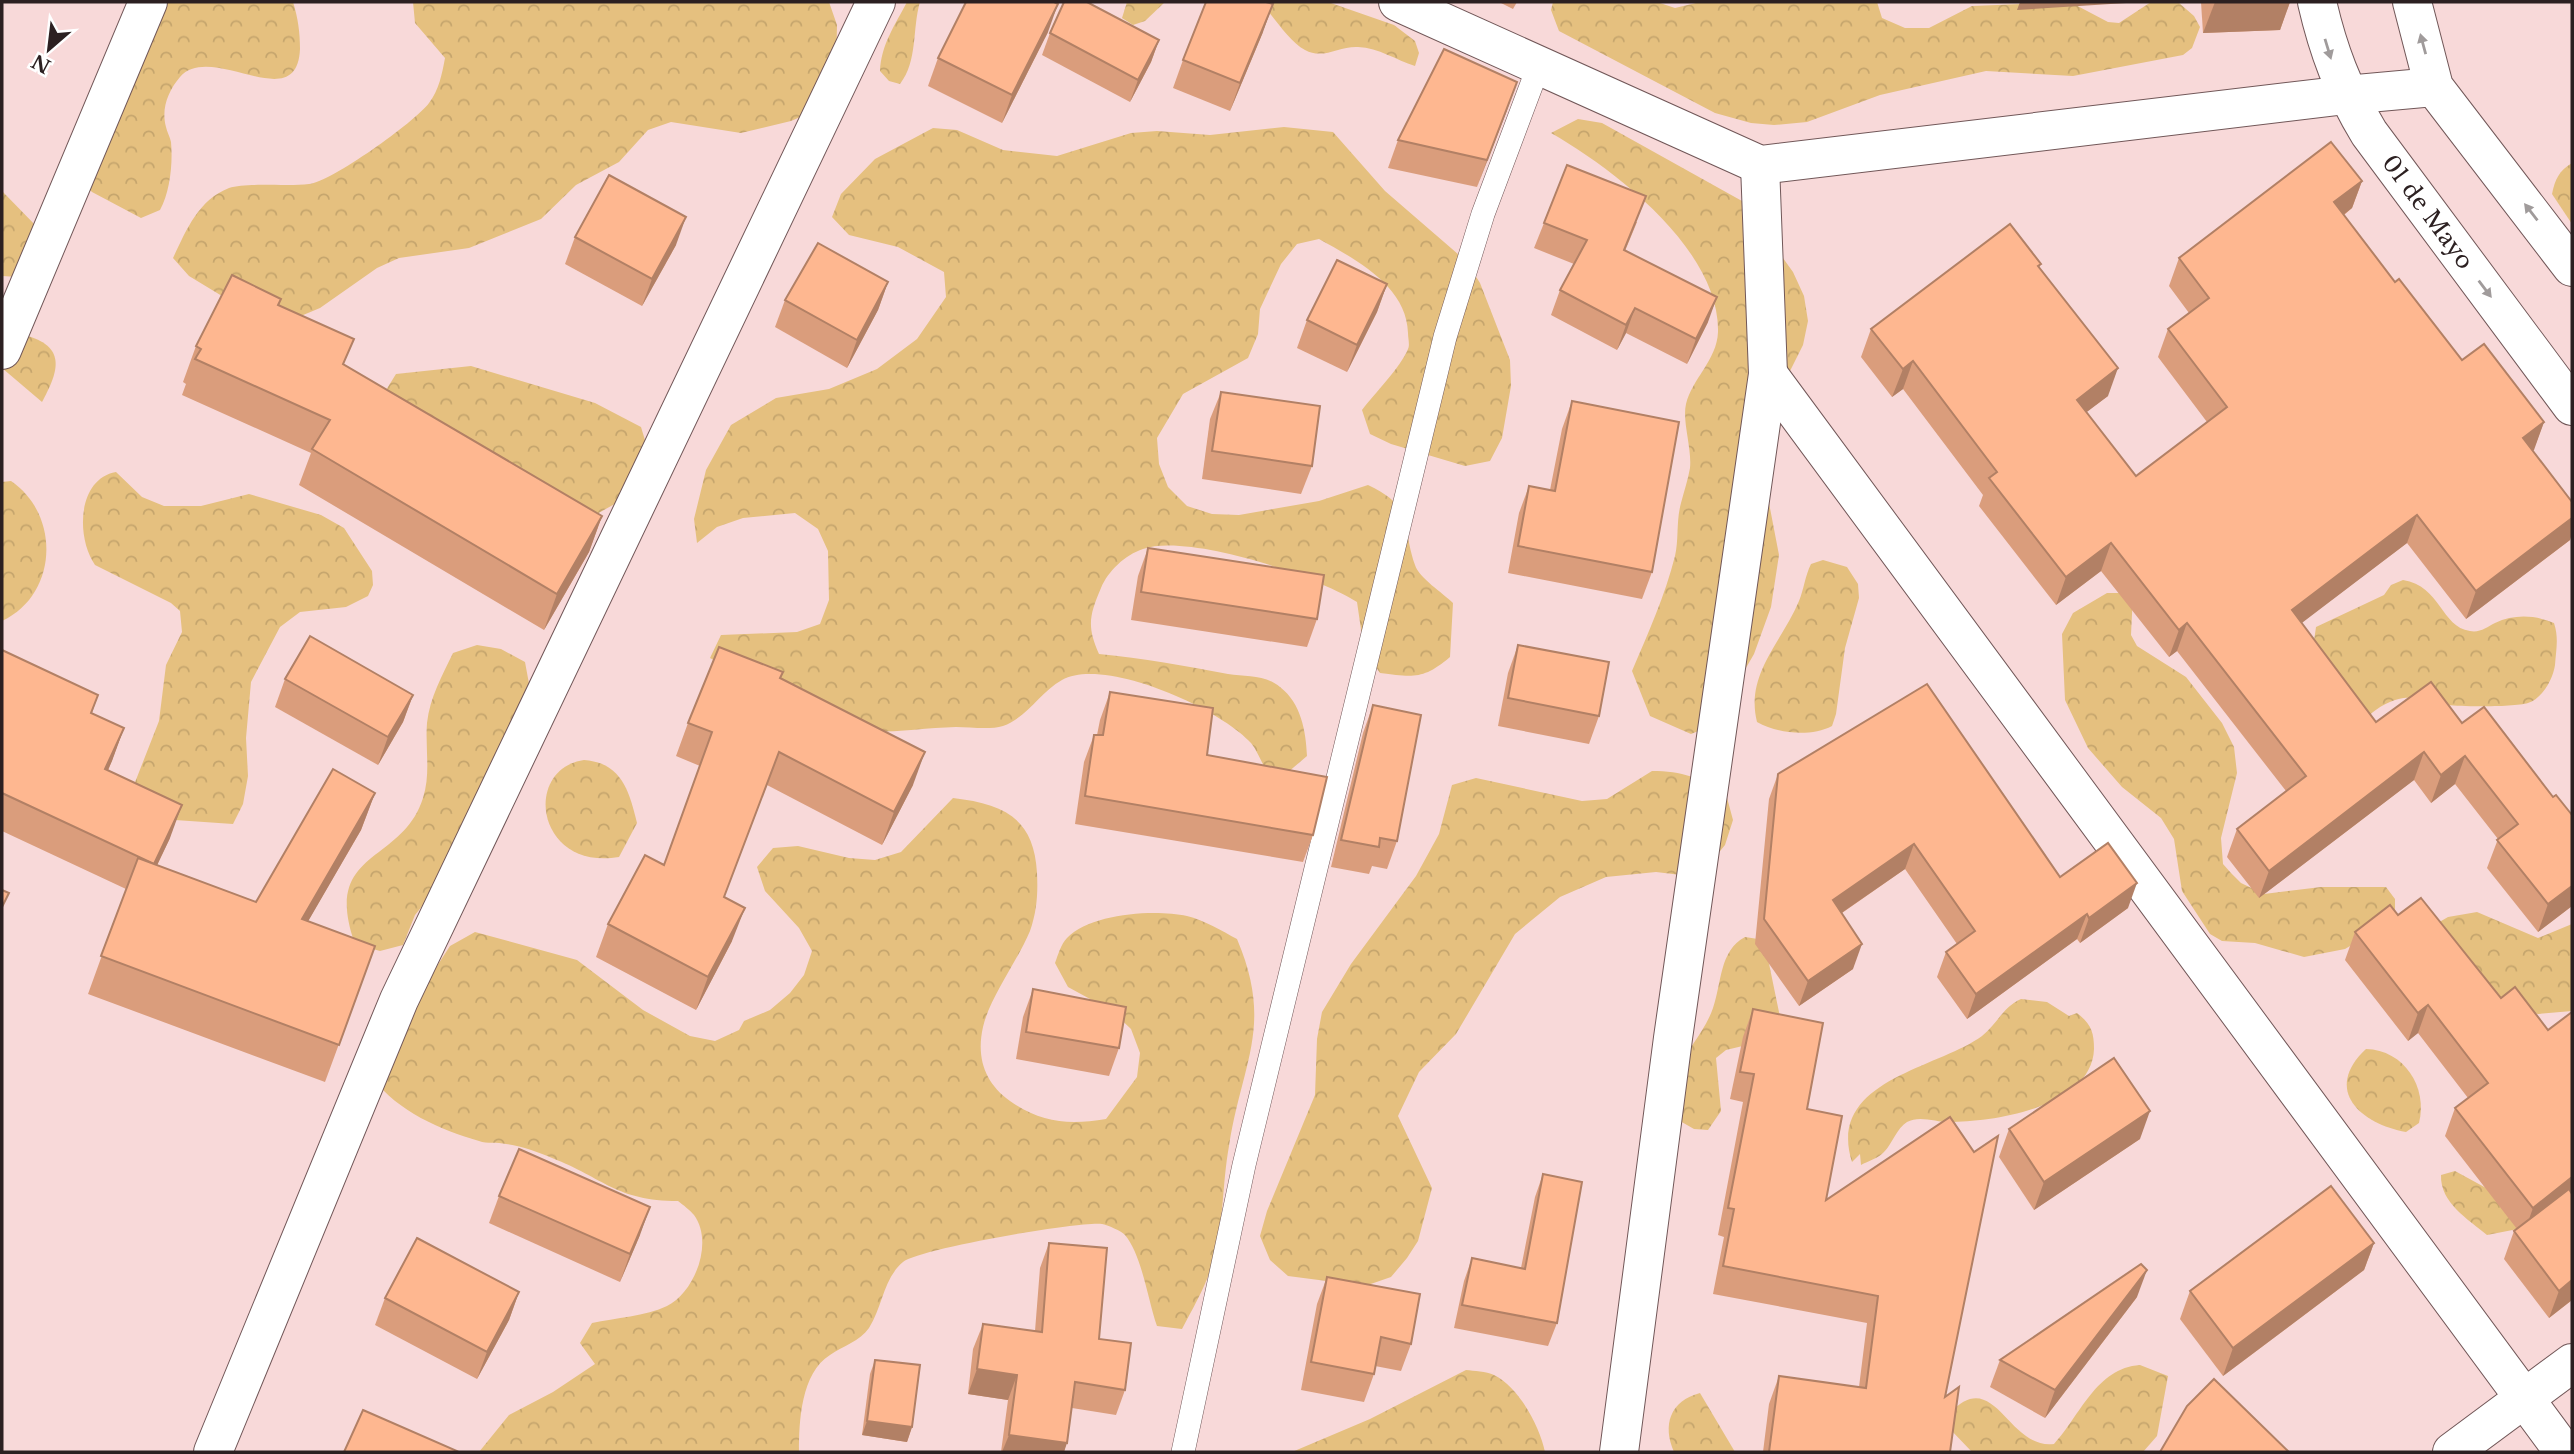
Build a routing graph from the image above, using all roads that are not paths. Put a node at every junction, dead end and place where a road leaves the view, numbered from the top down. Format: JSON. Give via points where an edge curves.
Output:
{"nodes":[{"id":1,"x":148,"y":2,"type":"edge"},
{"id":2,"x":876,"y":2,"type":"edge"},
{"id":3,"x":1398,"y":2,"type":"edge"},
{"id":4,"x":2317,"y":2,"type":"edge"},
{"id":5,"x":2412,"y":2,"type":"edge"},
{"id":6,"x":1539,"y":65,"type":"junction"},
{"id":7,"x":2434,"y":87,"type":"junction"},
{"id":8,"x":2346,"y":95,"type":"junction"},
{"id":9,"x":1759,"y":165,"type":"junction"},
{"id":10,"x":2572,"y":267,"type":"edge"},
{"id":11,"x":2,"y":350,"type":"edge"},
{"id":12,"x":1768,"y":374,"type":"junction"},
{"id":13,"x":2572,"y":406,"type":"edge"},
{"id":14,"x":2572,"y":1363,"type":"edge"},
{"id":15,"x":2524,"y":1400,"type":"junction"},
{"id":16,"x":213,"y":1452,"type":"edge"},
{"id":17,"x":1183,"y":1452,"type":"edge"},
{"id":18,"x":1619,"y":1452,"type":"edge"},
{"id":19,"x":2452,"y":1452,"type":"edge"},
{"id":20,"x":2564,"y":1452,"type":"edge"}],
"edges":[{"from":1,"to":11,"type":"street"},
{"from":2,"to":16,"type":"street","via":[[399,1000]]},
{"from":3,"to":6,"type":"street"},
{"from":4,"to":8,"type":"street","name":"01 de Mayo","one_way":true,"via":[[2328,51]]},
{"from":7,"to":5,"type":"street","one_way":true},
{"from":6,"to":9,"type":"street"},
{"from":6,"to":17,"type":"lane","via":[[1483,214],[1445,337],[1244,1165]]},
{"from":7,"to":8,"type":"street"},
{"from":10,"to":7,"type":"street","one_way":true},
{"from":8,"to":9,"type":"street"},
{"from":8,"to":13,"type":"street","name":"01 de Mayo","one_way":true,"via":[[2369,133]]},
{"from":9,"to":12,"type":"street"},
{"from":12,"to":15,"type":"street"},
{"from":12,"to":18,"type":"street"},
{"from":14,"to":15,"type":"street"},
{"from":15,"to":19,"type":"street"},
{"from":15,"to":20,"type":"street"}]}
